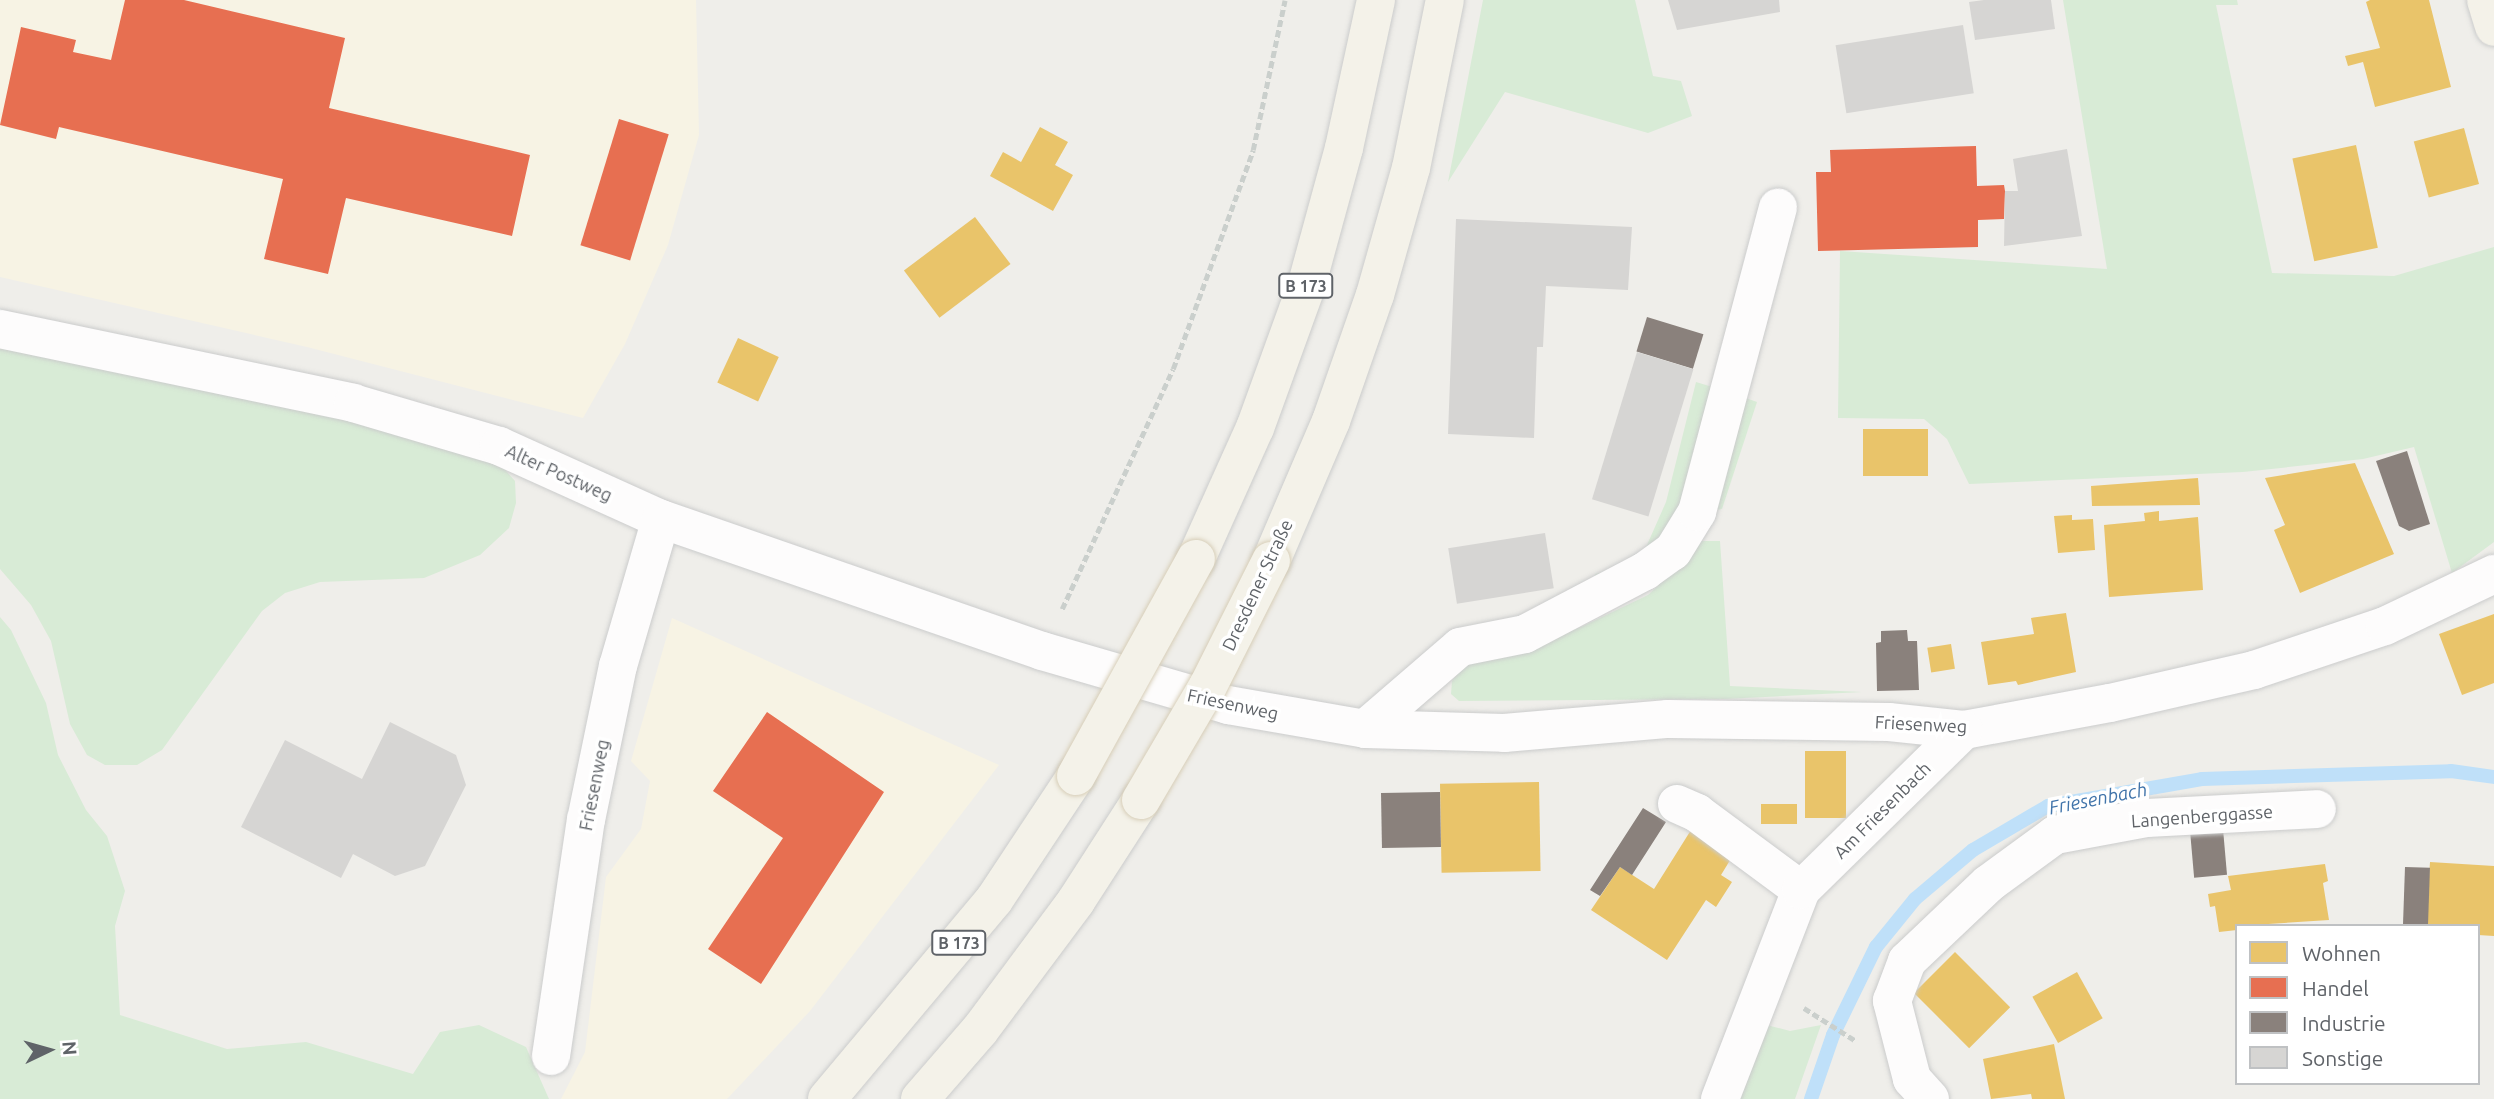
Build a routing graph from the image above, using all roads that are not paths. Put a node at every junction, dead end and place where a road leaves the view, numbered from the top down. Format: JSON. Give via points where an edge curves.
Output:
{"nodes":[{"id":1,"x":1376,"y":0,"type":"edge"},
{"id":2,"x":1445,"y":0,"type":"edge"},
{"id":3,"x":2486,"y":0,"type":"edge"},
{"id":4,"x":2494,"y":27,"type":"edge"},
{"id":5,"x":1778,"y":208,"type":"dead end"},
{"id":6,"x":0,"y":329,"type":"edge"},
{"id":7,"x":661,"y":519,"type":"junction"},
{"id":8,"x":2494,"y":574,"type":"edge"},
{"id":9,"x":1103,"y":670,"type":"joint"},
{"id":10,"x":1365,"y":729,"type":"junction"},
{"id":11,"x":1964,"y":730,"type":"junction"},
{"id":12,"x":1677,"y":804,"type":"dead end"},
{"id":13,"x":2317,"y":808,"type":"dead end"},
{"id":14,"x":1801,"y":890,"type":"junction"},
{"id":15,"x":551,"y":1056,"type":"dead end"},
{"id":16,"x":827,"y":1099,"type":"edge"},
{"id":17,"x":920,"y":1099,"type":"edge"},
{"id":18,"x":1720,"y":1099,"type":"edge"},
{"id":19,"x":1930,"y":1099,"type":"edge"}],
"edges":[{"from":1,"to":16,"type":"main road","number":"B 173","bridge":true,"via":[[1345,148],[1306,287],[1255,428],[1196,559],[1076,776],[994,900]]},
{"from":2,"to":17,"type":"main road","name":"Dresdener Straße","bridge":true,"via":[[1411,168],[1376,295],[1331,421],[1271,561],[1208,686],[1076,901],[996,1009]]},
{"from":3,"to":4,"type":"main road"},
{"from":5,"to":10,"type":"street","via":[[1697,512],[1674,551],[1525,634],[1460,648]]},
{"from":6,"to":7,"type":"street","name":"Alter Postweg","via":[[353,403],[499,446]]},
{"from":7,"to":9,"type":"street","name":"Alter Postweg"},
{"from":7,"to":15,"type":"street","name":"Friesenweg","via":[[618,666],[589,807]]},
{"from":8,"to":11,"type":"street","name":"Friesenweg","via":[[2385,626],[2254,670]]},
{"from":9,"to":10,"type":"street","name":"Friesenweg","via":[[1228,705]]},
{"from":10,"to":11,"type":"street","name":"Friesenweg","via":[[1504,733],[1668,719],[1889,722]]},
{"from":11,"to":14,"type":"street","name":"Am Friesenbach"},
{"from":12,"to":14,"type":"street","via":[[1697,813]]},
{"from":13,"to":19,"type":"street","name":"Langenberggasse","via":[[2147,818],[2055,835],[1988,884],[1907,961],[1892,1001],[1912,1079]]},
{"from":14,"to":18,"type":"street","name":"Am Friesenbach"}]}
